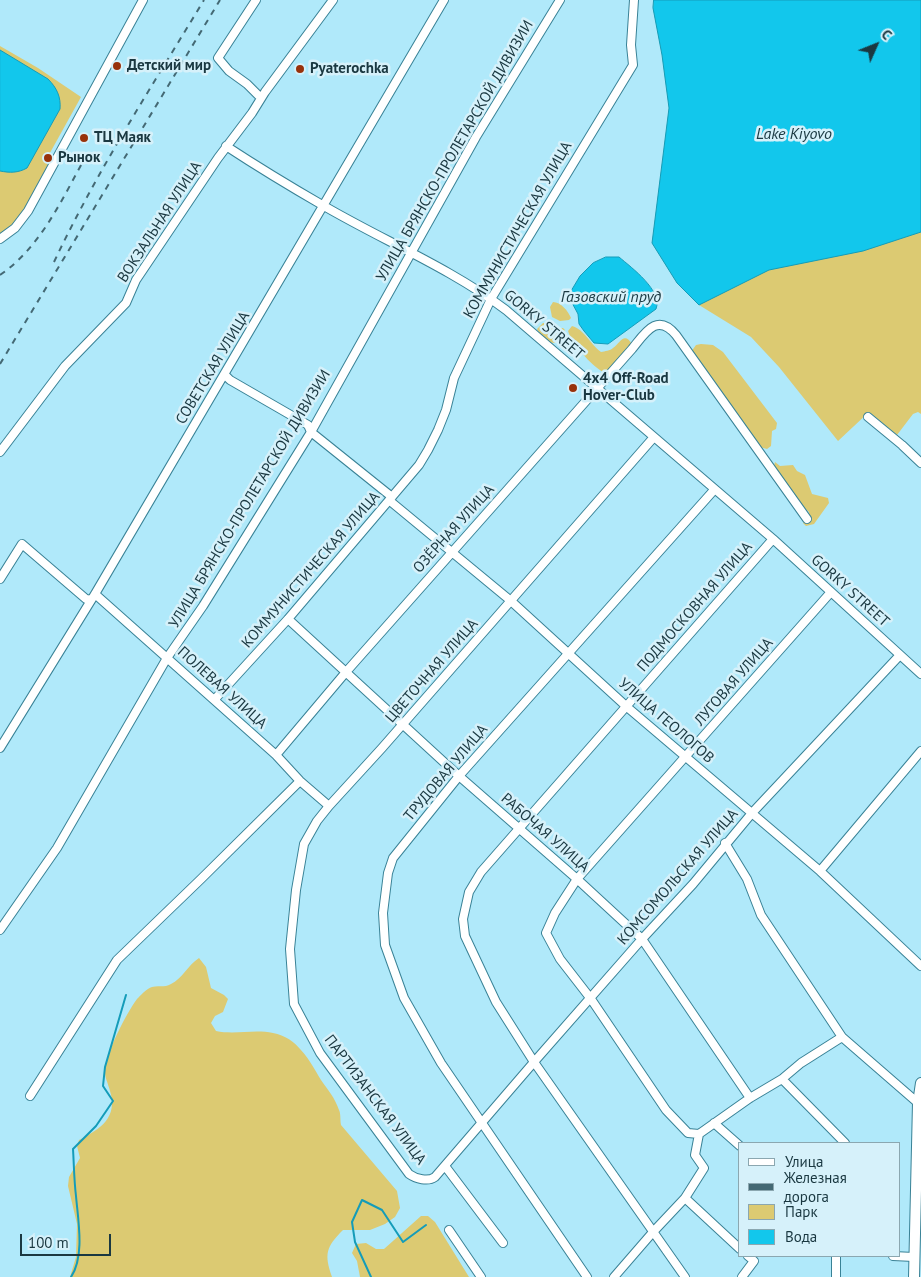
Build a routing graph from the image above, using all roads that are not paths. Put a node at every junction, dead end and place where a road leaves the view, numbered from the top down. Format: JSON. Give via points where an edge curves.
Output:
{"nodes":[{"id":1,"x":143,"y":0,"type":"edge"},
{"id":2,"x":256,"y":0,"type":"edge"},
{"id":3,"x":333,"y":0,"type":"edge"},
{"id":4,"x":444,"y":0,"type":"edge"},
{"id":5,"x":560,"y":0,"type":"edge"},
{"id":6,"x":634,"y":0,"type":"edge"},
{"id":7,"x":261,"y":98,"type":"junction"},
{"id":8,"x":226,"y":146,"type":"junction"},
{"id":9,"x":324,"y":206,"type":"junction"},
{"id":10,"x":0,"y":239,"type":"edge"},
{"id":11,"x":411,"y":253,"type":"junction"},
{"id":12,"x":491,"y":299,"type":"junction"},
{"id":13,"x":225,"y":375,"type":"junction"},
{"id":14,"x":597,"y":389,"type":"junction"},
{"id":15,"x":868,"y":417,"type":"dead end"},
{"id":16,"x":311,"y":432,"type":"junction"},
{"id":17,"x":654,"y":437,"type":"junction"},
{"id":18,"x":0,"y":452,"type":"edge"},
{"id":19,"x":921,"y":463,"type":"edge"},
{"id":20,"x":714,"y":490,"type":"junction"},
{"id":21,"x":391,"y":499,"type":"junction"},
{"id":22,"x":807,"y":519,"type":"dead end"},
{"id":23,"x":773,"y":539,"type":"junction"},
{"id":24,"x":452,"y":552,"type":"junction"},
{"id":25,"x":0,"y":579,"type":"edge"},
{"id":26,"x":831,"y":592,"type":"junction"},
{"id":27,"x":93,"y":597,"type":"junction"},
{"id":28,"x":511,"y":601,"type":"junction"},
{"id":29,"x":288,"y":619,"type":"junction"},
{"id":30,"x":569,"y":654,"type":"junction"},
{"id":31,"x":900,"y":655,"type":"junction"},
{"id":32,"x":167,"y":658,"type":"junction"},
{"id":33,"x":346,"y":672,"type":"junction"},
{"id":34,"x":921,"y":674,"type":"edge"},
{"id":35,"x":215,"y":700,"type":"junction"},
{"id":36,"x":628,"y":707,"type":"junction"},
{"id":37,"x":403,"y":724,"type":"junction"},
{"id":38,"x":0,"y":748,"type":"edge"},
{"id":39,"x":921,"y":751,"type":"edge"},
{"id":40,"x":276,"y":755,"type":"junction"},
{"id":41,"x":686,"y":757,"type":"junction"},
{"id":42,"x":459,"y":776,"type":"junction"},
{"id":43,"x":300,"y":780,"type":"junction"},
{"id":44,"x":329,"y":806,"type":"junction"},
{"id":45,"x":752,"y":813,"type":"junction"},
{"id":46,"x":519,"y":828,"type":"junction"},
{"id":47,"x":725,"y":843,"type":"junction"},
{"id":48,"x":820,"y":871,"type":"junction"},
{"id":49,"x":578,"y":879,"type":"junction"},
{"id":50,"x":0,"y":930,"type":"edge"},
{"id":51,"x":642,"y":939,"type":"junction"},
{"id":52,"x":290,"y":950,"type":"joint"},
{"id":53,"x":921,"y":966,"type":"edge"},
{"id":54,"x":591,"y":999,"type":"junction"},
{"id":55,"x":842,"y":1037,"type":"junction"},
{"id":56,"x":534,"y":1062,"type":"junction"},
{"id":57,"x":782,"y":1079,"type":"junction"},
{"id":58,"x":921,"y":1083,"type":"edge"},
{"id":59,"x":30,"y":1096,"type":"dead end"},
{"id":60,"x":750,"y":1098,"type":"junction"},
{"id":61,"x":918,"y":1103,"type":"junction"},
{"id":62,"x":482,"y":1121,"type":"junction"},
{"id":63,"x":714,"y":1123,"type":"junction"},
{"id":64,"x":699,"y":1134,"type":"junction"},
{"id":65,"x":844,"y":1142,"type":"edge"},
{"id":66,"x":738,"y":1144,"type":"edge"},
{"id":67,"x":445,"y":1166,"type":"junction"},
{"id":68,"x":685,"y":1198,"type":"junction"},
{"id":69,"x":449,"y":1230,"type":"dead end"},
{"id":70,"x":653,"y":1232,"type":"junction"},
{"id":71,"x":503,"y":1243,"type":"dead end"},
{"id":72,"x":738,"y":1246,"type":"edge"},
{"id":73,"x":901,"y":1256,"type":"edge"},
{"id":74,"x":836,"y":1257,"type":"edge"},
{"id":75,"x":914,"y":1257,"type":"junction"},
{"id":76,"x":751,"y":1259,"type":"edge"},
{"id":77,"x":481,"y":1277,"type":"edge"},
{"id":78,"x":587,"y":1277,"type":"edge"},
{"id":79,"x":614,"y":1277,"type":"edge"},
{"id":80,"x":685,"y":1277,"type":"edge"},
{"id":81,"x":742,"y":1277,"type":"edge"},
{"id":82,"x":836,"y":1277,"type":"edge"},
{"id":83,"x":914,"y":1277,"type":"edge"}],
"edges":[{"from":1,"to":10,"type":"street","via":[[28,210],[16,228]]},
{"from":2,"to":7,"type":"street","via":[[218,58]]},
{"from":3,"to":7,"type":"street","name":"ВОКЗАЛЬНАЯ УЛИЦА"},
{"from":4,"to":9,"type":"street","name":"СОВЕТСКАЯ УЛИЦА"},
{"from":5,"to":11,"type":"street","name":"УЛИЦА БРЯНСКО-ПРОЛЕТАРСКОЙ ДИВИЗИИ","via":[[476,137]]},
{"from":6,"to":12,"type":"street","name":"КОММУНИСТИЧЕСКАЯ УЛИЦА","via":[[633,65]]},
{"from":7,"to":8,"type":"street","name":"ВОКЗАЛЬНАЯ УЛИЦА"},
{"from":8,"to":9,"type":"street","name":"GORKY STREET"},
{"from":8,"to":18,"type":"street","name":"ВОКЗАЛЬНАЯ УЛИЦА","via":[[136,280],[126,303],[65,366]]},
{"from":9,"to":11,"type":"street","name":"GORKY STREET"},
{"from":9,"to":13,"type":"street","name":"СОВЕТСКАЯ УЛИЦА"},
{"from":11,"to":12,"type":"street","name":"GORKY STREET"},
{"from":11,"to":16,"type":"street","name":"УЛИЦА БРЯНСКО-ПРОЛЕТАРСКОЙ ДИВИЗИИ"},
{"from":12,"to":14,"type":"street","name":"GORKY STREET"},
{"from":12,"to":21,"type":"street","name":"КОММУНИСТИЧЕСКАЯ УЛИЦА","via":[[454,378],[446,410],[428,450]]},
{"from":13,"to":16,"type":"street","name":"УЛИЦА ГЕОЛОГОВ","via":[[308,425]]},
{"from":13,"to":27,"type":"street","name":"СОВЕТСКАЯ УЛИЦА"},
{"from":14,"to":17,"type":"street","name":"GORKY STREET"},
{"from":14,"to":22,"type":"street","name":"ОЗЁРНАЯ УЛИЦА","via":[[656,324],[670,327]]},
{"from":14,"to":24,"type":"street","name":"ОЗЁРНАЯ УЛИЦА"},
{"from":15,"to":19,"type":"street"},
{"from":16,"to":21,"type":"street","name":"УЛИЦА ГЕОЛОГОВ"},
{"from":16,"to":32,"type":"street","name":"УЛИЦА БРЯНСКО-ПРОЛЕТАРСКОЙ ДИВИЗИИ"},
{"from":17,"to":20,"type":"street","name":"GORKY STREET"},
{"from":17,"to":28,"type":"street","name":"ЦВЕТОЧНАЯ УЛИЦА"},
{"from":20,"to":23,"type":"street","name":"GORKY STREET"},
{"from":20,"to":30,"type":"street","name":"ТРУДОВАЯ УЛИЦА"},
{"from":21,"to":24,"type":"street","name":"УЛИЦА ГЕОЛОГОВ"},
{"from":21,"to":29,"type":"street","name":"КОММУНИСТИЧЕСКАЯ УЛИЦА"},
{"from":23,"to":26,"type":"street","name":"GORKY STREET"},
{"from":23,"to":36,"type":"street","name":"ПОДМОСКОВНАЯ УЛИЦА"},
{"from":24,"to":28,"type":"street","name":"УЛИЦА ГЕОЛОГОВ"},
{"from":24,"to":33,"type":"street","name":"ОЗЁРНАЯ УЛИЦА"},
{"from":25,"to":27,"type":"street","name":"ПОЛЕВАЯ УЛИЦА","via":[[22,544],[86,599]]},
{"from":26,"to":31,"type":"street","name":"GORKY STREET"},
{"from":26,"to":41,"type":"street","name":"ЛУГОВАЯ УЛИЦА"},
{"from":27,"to":32,"type":"street","name":"ПОЛЕВАЯ УЛИЦА"},
{"from":27,"to":38,"type":"street","name":"СОВЕТСКАЯ УЛИЦА"},
{"from":28,"to":30,"type":"street","name":"УЛИЦА ГЕОЛОГОВ"},
{"from":28,"to":37,"type":"street","name":"ЦВЕТОЧНАЯ УЛИЦА"},
{"from":29,"to":33,"type":"street","name":"РАБОЧАЯ УЛИЦА"},
{"from":29,"to":35,"type":"street","name":"КОММУНИСТИЧЕСКАЯ УЛИЦА"},
{"from":30,"to":36,"type":"street","name":"УЛИЦА ГЕОЛОГОВ"},
{"from":30,"to":42,"type":"street","name":"ТРУДОВАЯ УЛИЦА"},
{"from":31,"to":34,"type":"street","name":"GORKY STREET"},
{"from":31,"to":45,"type":"street","name":"КОМСОМОЛЬСКАЯ УЛИЦА"},
{"from":32,"to":35,"type":"street","name":"ПОЛЕВАЯ УЛИЦА"},
{"from":32,"to":50,"type":"street","name":"УЛИЦА БРЯНСКО-ПРОЛЕТАРСКОЙ ДИВИЗИИ","via":[[57,848]]},
{"from":33,"to":37,"type":"street","name":"РАБОЧАЯ УЛИЦА"},
{"from":33,"to":40,"type":"street","name":"ОЗЁРНАЯ УЛИЦА"},
{"from":35,"to":40,"type":"street","name":"ПОЛЕВАЯ УЛИЦА"},
{"from":36,"to":41,"type":"street","name":"УЛИЦА ГЕОЛОГОВ"},
{"from":36,"to":46,"type":"street","name":"ПОДМОСКОВНАЯ УЛИЦА"},
{"from":37,"to":42,"type":"street","name":"РАБОЧАЯ УЛИЦА"},
{"from":37,"to":44,"type":"street","name":"ЦВЕТОЧНАЯ УЛИЦА"},
{"from":39,"to":48,"type":"street"},
{"from":40,"to":43,"type":"street","name":"ПОЛЕВАЯ УЛИЦА"},
{"from":41,"to":45,"type":"street","name":"УЛИЦА ГЕОЛОГОВ"},
{"from":41,"to":49,"type":"street","name":"ЛУГОВАЯ УЛИЦА"},
{"from":42,"to":46,"type":"street","name":"РАБОЧАЯ УЛИЦА"},
{"from":42,"to":62,"type":"street","name":"ТРУДОВАЯ УЛИЦА","via":[[393,858],[383,913],[385,945],[404,998],[441,1063]]},
{"from":43,"to":44,"type":"street","name":"ПОЛЕВАЯ УЛИЦА"},
{"from":43,"to":59,"type":"street","via":[[117,960]]},
{"from":44,"to":52,"type":"street","name":"ЦВЕТОЧНАЯ УЛИЦА","via":[[304,844]]},
{"from":45,"to":47,"type":"street","name":"КОМСОМОЛЬСКАЯ УЛИЦА"},
{"from":45,"to":48,"type":"street","name":"УЛИЦА ГЕОЛОГОВ"},
{"from":46,"to":49,"type":"street","name":"РАБОЧАЯ УЛИЦА"},
{"from":46,"to":56,"type":"street","name":"ПОДМОСКОВНАЯ УЛИЦА","via":[[481,872],[469,892],[463,919],[465,936],[496,1002]]},
{"from":47,"to":51,"type":"street","name":"КОМСОМОЛЬСКАЯ УЛИЦА","via":[[693,884]]},
{"from":47,"to":55,"type":"street","via":[[746,879],[761,915]]},
{"from":48,"to":53,"type":"street","name":"УЛИЦА ГЕОЛОГОВ"},
{"from":49,"to":51,"type":"street","name":"РАБОЧАЯ УЛИЦА"},
{"from":49,"to":54,"type":"street","name":"ЛУГОВАЯ УЛИЦА","via":[[546,933],[560,959]]},
{"from":51,"to":54,"type":"street","name":"КОМСОМОЛЬСКАЯ УЛИЦА"},
{"from":51,"to":60,"type":"street","name":"РАБОЧАЯ УЛИЦА"},
{"from":52,"to":67,"type":"street","name":"ПАРТИЗАНСКАЯ УЛИЦА","via":[[294,1004],[320,1053],[409,1174],[430,1180]]},
{"from":54,"to":56,"type":"street","name":"КОМСОМОЛЬСКАЯ УЛИЦА"},
{"from":54,"to":64,"type":"street","via":[[666,1110],[688,1133]]},
{"from":55,"to":57,"type":"street"},
{"from":55,"to":61,"type":"street"},
{"from":56,"to":62,"type":"street","name":"КОМСОМОЛЬСКАЯ УЛИЦА"},
{"from":56,"to":70,"type":"street","name":"ПОДМОСКОВНАЯ УЛИЦА"},
{"from":57,"to":60,"type":"street"},
{"from":57,"to":65,"type":"street"},
{"from":58,"to":61,"type":"main road"},
{"from":60,"to":63,"type":"street"},
{"from":61,"to":75,"type":"main road"},
{"from":62,"to":67,"type":"street","name":"ПАРТИЗАНСКАЯ УЛИЦА"},
{"from":62,"to":78,"type":"street","name":"ТРУДОВАЯ УЛИЦА"},
{"from":63,"to":64,"type":"street"},
{"from":63,"to":66,"type":"street"},
{"from":64,"to":68,"type":"street","via":[[695,1155],[704,1168]]},
{"from":67,"to":71,"type":"street"},
{"from":68,"to":70,"type":"street"},
{"from":68,"to":72,"type":"street"},
{"from":69,"to":77,"type":"street"},
{"from":70,"to":79,"type":"street"},
{"from":70,"to":80,"type":"street","name":"ПОДМОСКОВНАЯ УЛИЦА"},
{"from":73,"to":75,"type":"street"},
{"from":74,"to":82,"type":"street"},
{"from":75,"to":83,"type":"main road"},
{"from":76,"to":81,"type":"street"}]}
